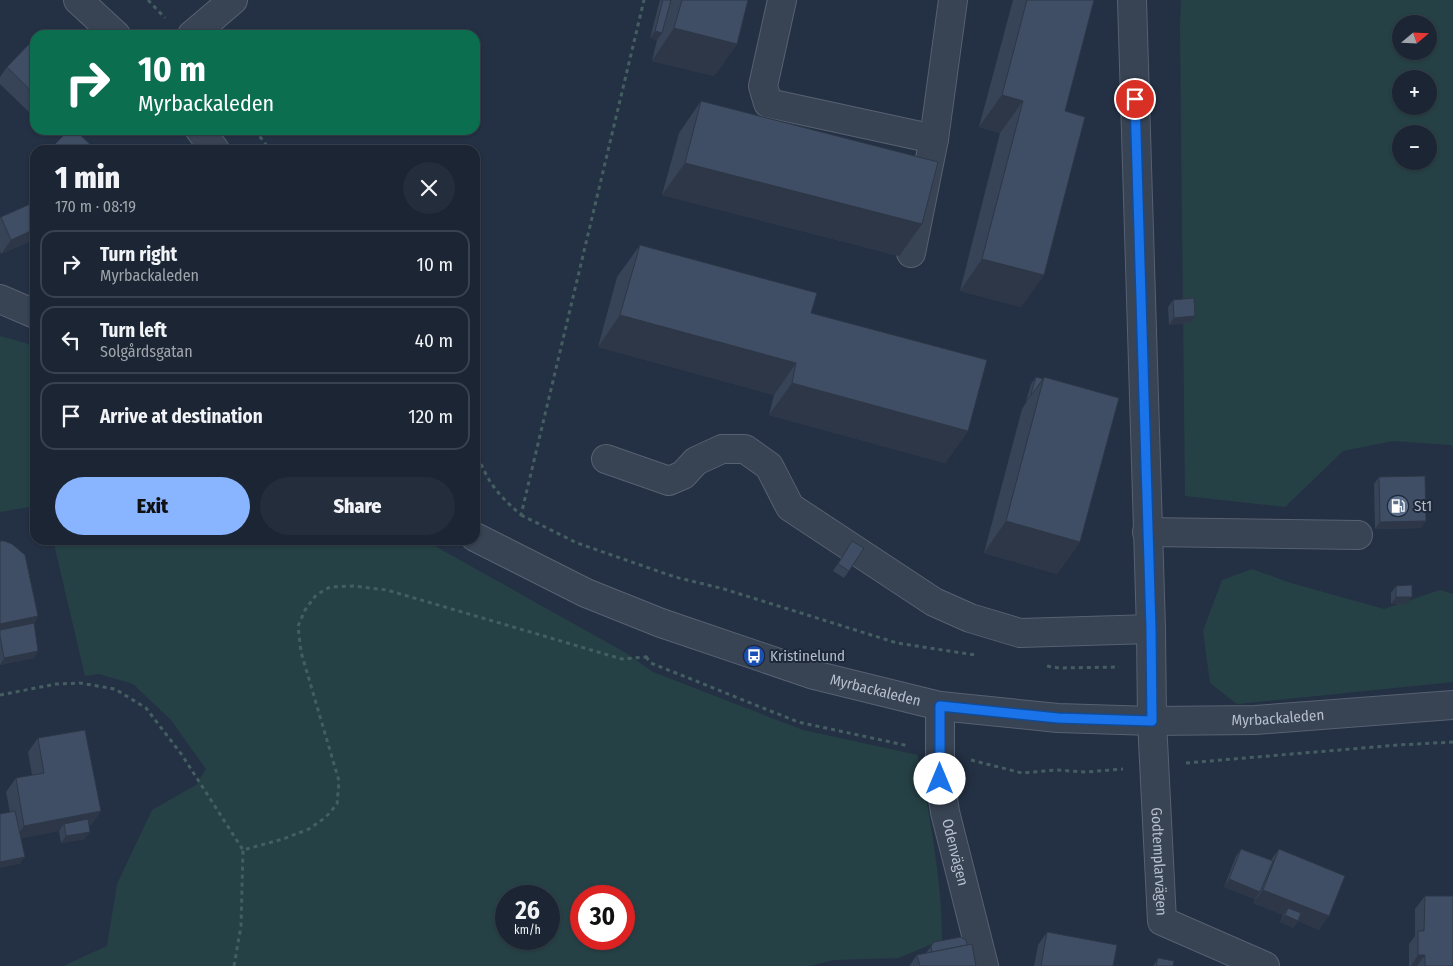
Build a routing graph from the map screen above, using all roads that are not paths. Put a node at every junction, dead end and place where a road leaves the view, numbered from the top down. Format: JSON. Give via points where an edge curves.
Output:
{"nodes":[{"id":1,"x":78,"y":0,"type":"edge"},
{"id":2,"x":233,"y":0,"type":"edge"},
{"id":3,"x":782,"y":0,"type":"edge"},
{"id":4,"x":953,"y":0,"type":"edge"},
{"id":5,"x":1132,"y":0,"type":"edge"},
{"id":6,"x":111,"y":30,"type":"edge"},
{"id":7,"x":198,"y":30,"type":"edge"},
{"id":8,"x":934,"y":140,"type":"junction"},
{"id":9,"x":911,"y":253,"type":"edge"},
{"id":10,"x":0,"y":299,"type":"edge"},
{"id":11,"x":30,"y":312,"type":"edge"},
{"id":12,"x":606,"y":459,"type":"dead end"},
{"id":13,"x":1147,"y":532,"type":"junction"},
{"id":14,"x":1358,"y":535,"type":"dead end"},
{"id":15,"x":480,"y":540,"type":"edge"},
{"id":16,"x":1142,"y":630,"type":"junction"},
{"id":17,"x":1453,"y":705,"type":"edge"},
{"id":18,"x":940,"y":706,"type":"junction"},
{"id":19,"x":1152,"y":721,"type":"junction"},
{"id":20,"x":984,"y":966,"type":"edge"},
{"id":21,"x":1265,"y":966,"type":"edge"}],
"edges":[{"from":1,"to":6,"type":"street"},
{"from":2,"to":7,"type":"street"},
{"from":3,"to":8,"type":"street","via":[[764,86],[768,103]]},
{"from":4,"to":8,"type":"street"},
{"from":5,"to":13,"type":"street"},
{"from":8,"to":9,"type":"street"},
{"from":10,"to":11,"type":"street"},
{"from":12,"to":16,"type":"street","via":[[669,481],[683,475],[696,461],[722,449],[745,448],[769,466],[790,507],[934,602],[970,618],[1020,633]]},
{"from":13,"to":14,"type":"street"},
{"from":13,"to":16,"type":"street"},
{"from":15,"to":18,"type":"street","name":"Myrbackaleden","via":[[586,593],[661,624],[814,675]]},
{"from":16,"to":19,"type":"street"},
{"from":17,"to":19,"type":"street","name":"Myrbackaleden","via":[[1255,720]]},
{"from":18,"to":19,"type":"street","name":"Myrbackaleden","via":[[1058,718]]},
{"from":18,"to":20,"type":"street","name":"Odenvägen","via":[[940,779],[945,812]]},
{"from":19,"to":21,"type":"street","name":"Godtemplarvägen","via":[[1162,921]]}]}
